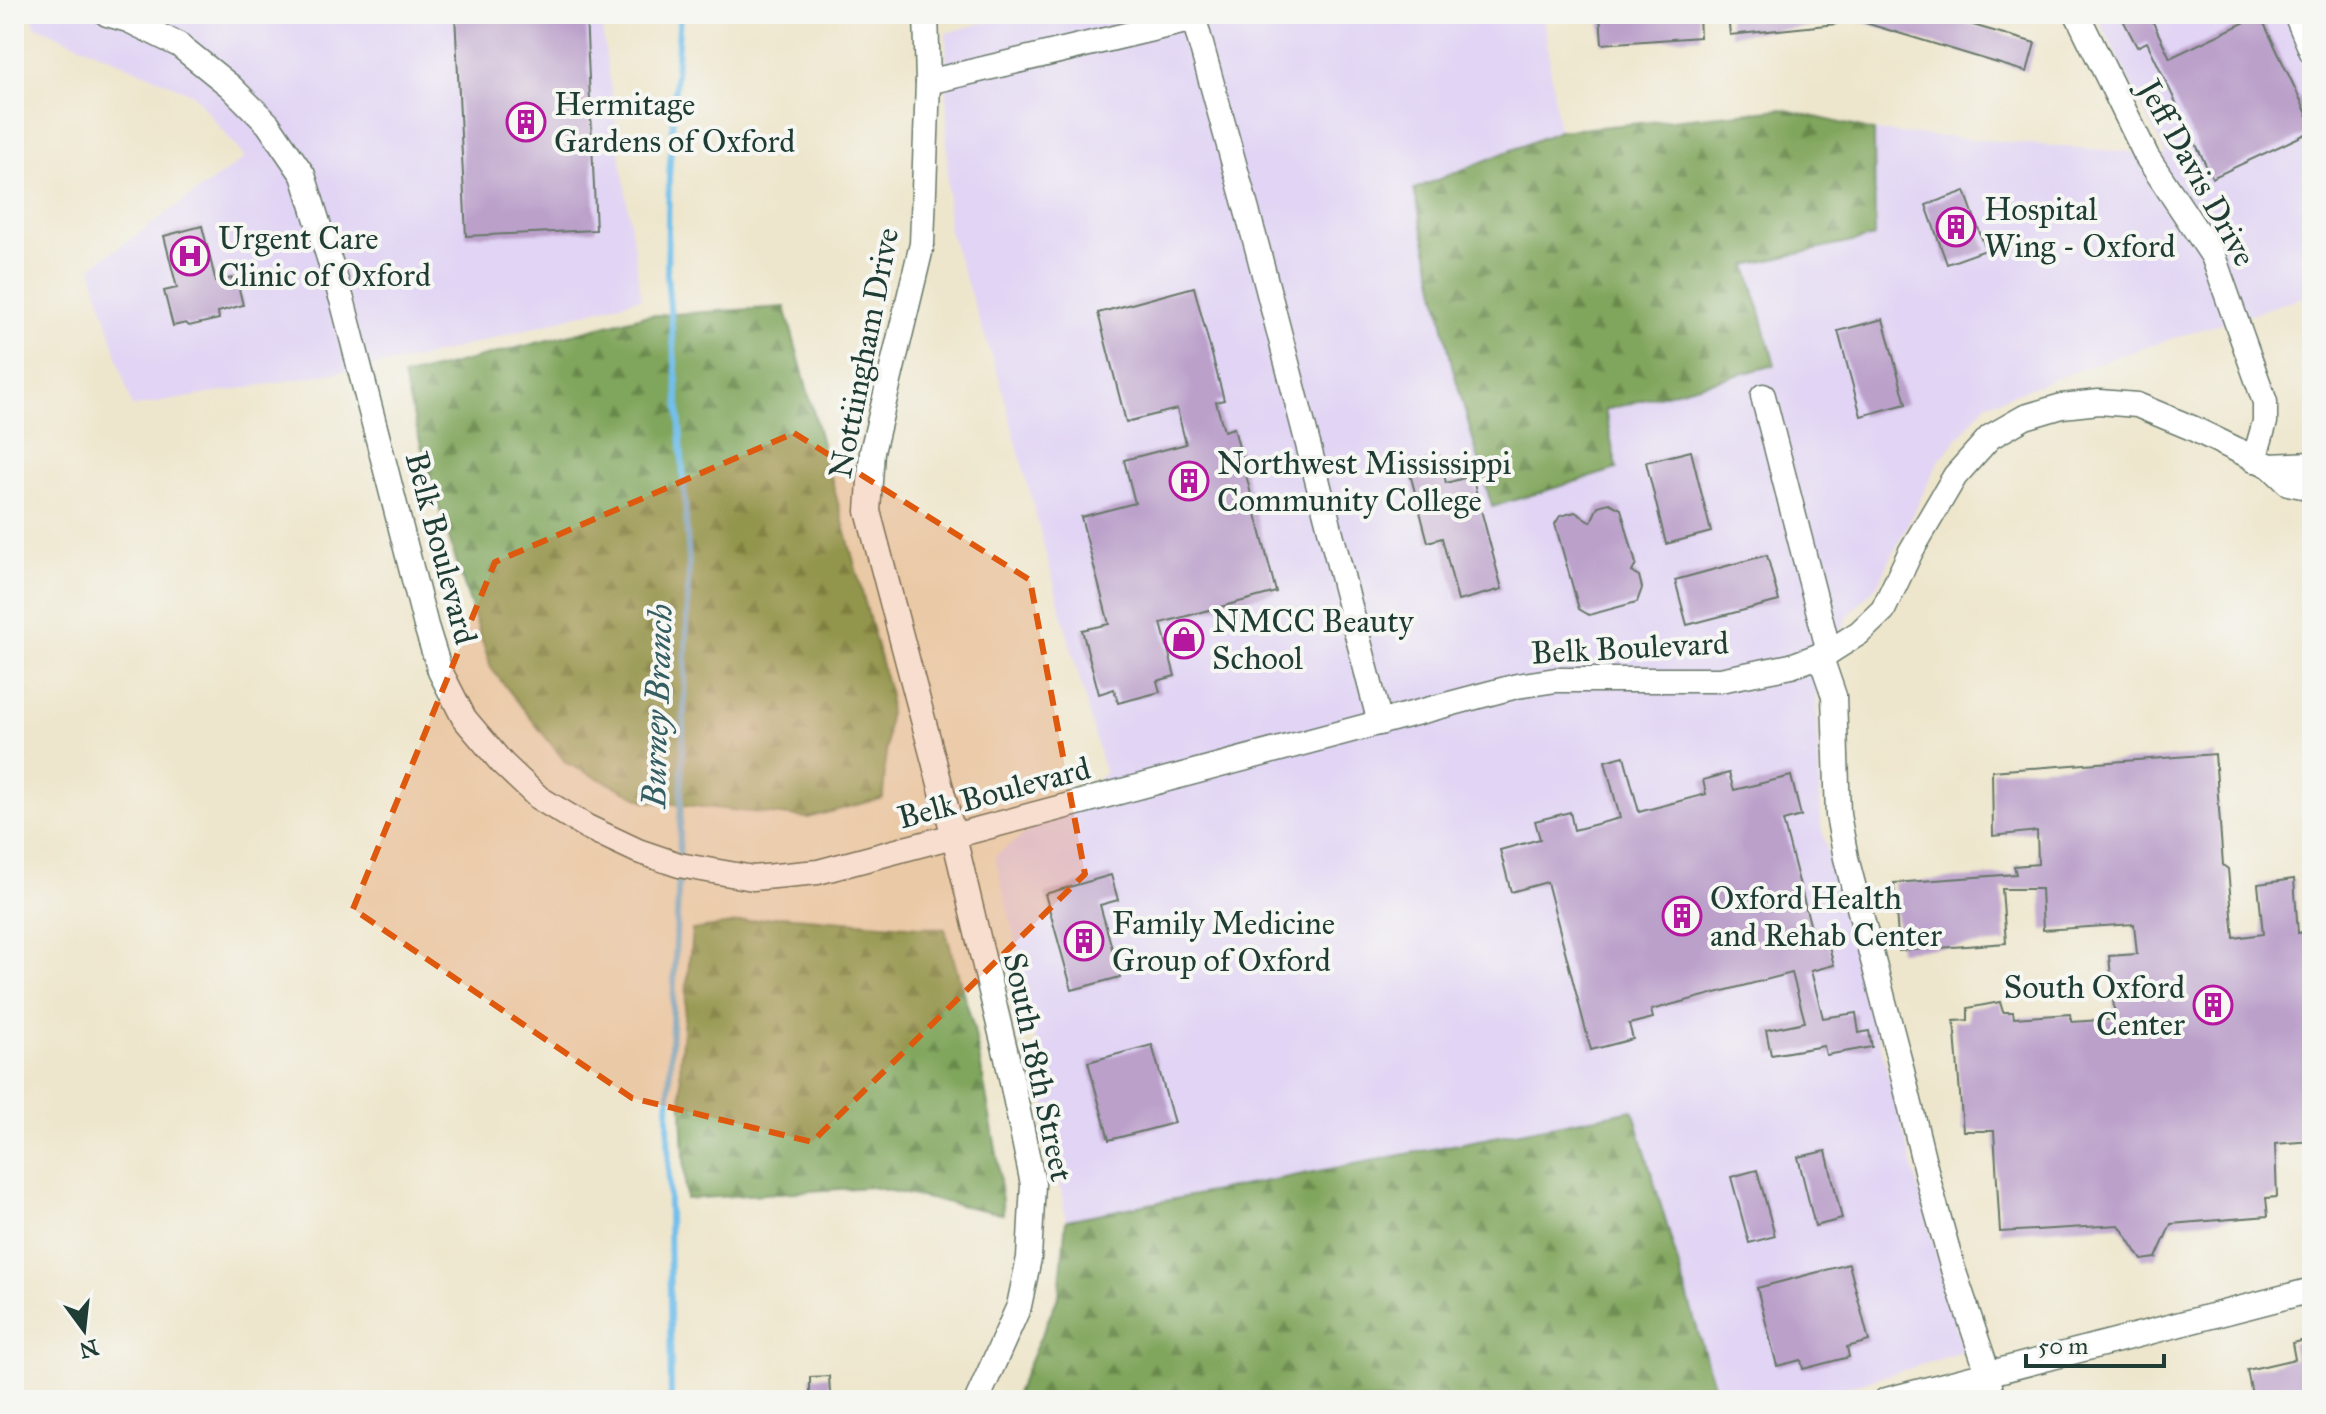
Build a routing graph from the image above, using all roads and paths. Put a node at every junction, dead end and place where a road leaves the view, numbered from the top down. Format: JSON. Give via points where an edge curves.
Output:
{"nodes":[{"id":1,"x":107,"y":14,"type":"edge"},
{"id":2,"x":926,"y":14,"type":"edge"},
{"id":3,"x":2077,"y":14,"type":"edge"},
{"id":4,"x":2296,"y":14,"type":"edge"},
{"id":5,"x":2312,"y":52,"type":"edge"},
{"id":6,"x":928,"y":82,"type":"junction"},
{"id":7,"x":1763,"y":396,"type":"dead end"},
{"id":8,"x":2262,"y":463,"type":"junction"},
{"id":9,"x":2312,"y":464,"type":"edge"},
{"id":10,"x":2312,"y":488,"type":"edge"},
{"id":11,"x":1825,"y":653,"type":"junction"},
{"id":12,"x":1380,"y":723,"type":"junction"},
{"id":13,"x":954,"y":837,"type":"junction"},
{"id":14,"x":2312,"y":1290,"type":"edge"},
{"id":15,"x":1988,"y":1373,"type":"junction"},
{"id":16,"x":977,"y":1400,"type":"edge"},
{"id":17,"x":1886,"y":1400,"type":"edge"},
{"id":18,"x":1992,"y":1400,"type":"edge"}],
"edges":[{"from":1,"to":13,"type":"street","name":"Belk Boulevard","via":[[179,45],[230,86],[268,124],[303,175],[343,303],[440,671],[464,718],[502,763],[539,798],[587,827],[638,851],[721,873],[753,878],[818,872]]},
{"from":2,"to":6,"type":"street","name":"Nottiingham Drive"},
{"from":3,"to":8,"type":"street","name":"Jeff Davis Drive","via":[[2147,157],[2213,256],[2265,402]]},
{"from":4,"to":5,"type":"street"},
{"from":6,"to":12,"type":"street","via":[[1194,19]]},
{"from":6,"to":13,"type":"street","name":"Nottiingham Drive","via":[[922,244],[872,452],[868,511]]},
{"from":7,"to":11,"type":"street"},
{"from":8,"to":9,"type":"street"},
{"from":8,"to":10,"type":"street","name":"Belk Boulevard","via":[[2288,483]]},
{"from":8,"to":11,"type":"street","name":"Belk Boulevard","via":[[2137,405],[2099,402],[2025,417],[1990,437],[1955,476],[1883,610],[1859,633]]},
{"from":11,"to":12,"type":"street","name":"Belk Boulevard","via":[[1791,666],[1720,680],[1517,686]]},
{"from":11,"to":15,"type":"street","via":[[1834,696],[1838,815],[1846,858],[1930,1187]]},
{"from":12,"to":13,"type":"street","name":"Belk Boulevard"},
{"from":13,"to":16,"type":"street","name":"South 18th Street","via":[[1033,1184],[1029,1258],[1019,1306]]},
{"from":14,"to":15,"type":"street"},
{"from":15,"to":17,"type":"street"},
{"from":15,"to":18,"type":"street"}]}
